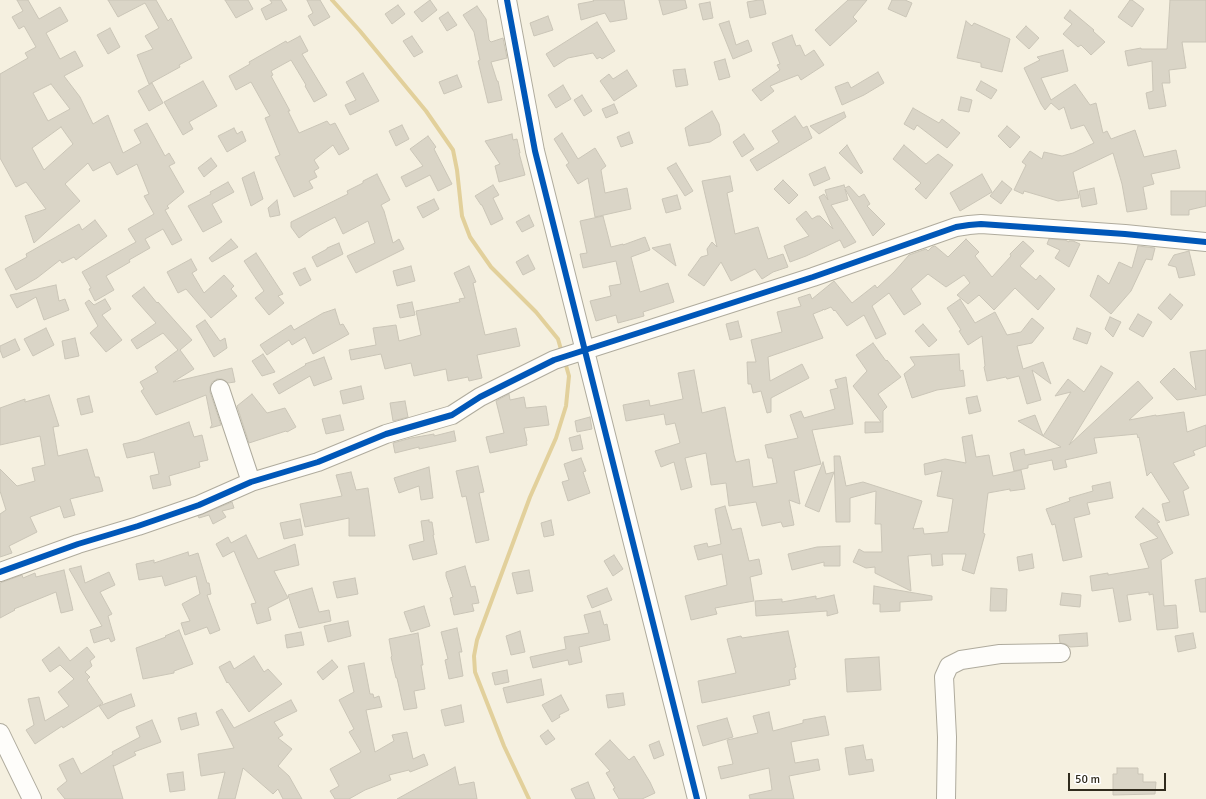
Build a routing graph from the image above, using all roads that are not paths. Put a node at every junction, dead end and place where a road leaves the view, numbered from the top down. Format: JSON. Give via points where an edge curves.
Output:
{"nodes":[{"id":1,"x":507,"y":0,"type":"edge"},
{"id":2,"x":1206,"y":242,"type":"edge"},
{"id":3,"x":581,"y":352,"type":"junction"},
{"id":4,"x":220,"y":389,"type":"dead end"},
{"id":5,"x":251,"y":482,"type":"junction"},
{"id":6,"x":0,"y":572,"type":"edge"},
{"id":7,"x":1061,"y":654,"type":"dead end"},
{"id":8,"x":0,"y":733,"type":"edge"},
{"id":9,"x":32,"y":799,"type":"edge"},
{"id":10,"x":697,"y":799,"type":"edge"},
{"id":11,"x":946,"y":799,"type":"edge"}],
"edges":[{"from":1,"to":3,"type":"street","via":[[536,151]]},
{"from":2,"to":3,"type":"street","via":[[981,224],[956,227],[813,277]]},
{"from":3,"to":5,"type":"street","via":[[554,360],[520,376],[452,415],[386,434],[318,462]]},
{"from":3,"to":10,"type":"street"},
{"from":4,"to":5,"type":"street"},
{"from":5,"to":6,"type":"street","via":[[192,507]]},
{"from":7,"to":11,"type":"street","via":[[1000,654],[961,660],[949,666],[944,677]]},
{"from":8,"to":9,"type":"street"}]}
